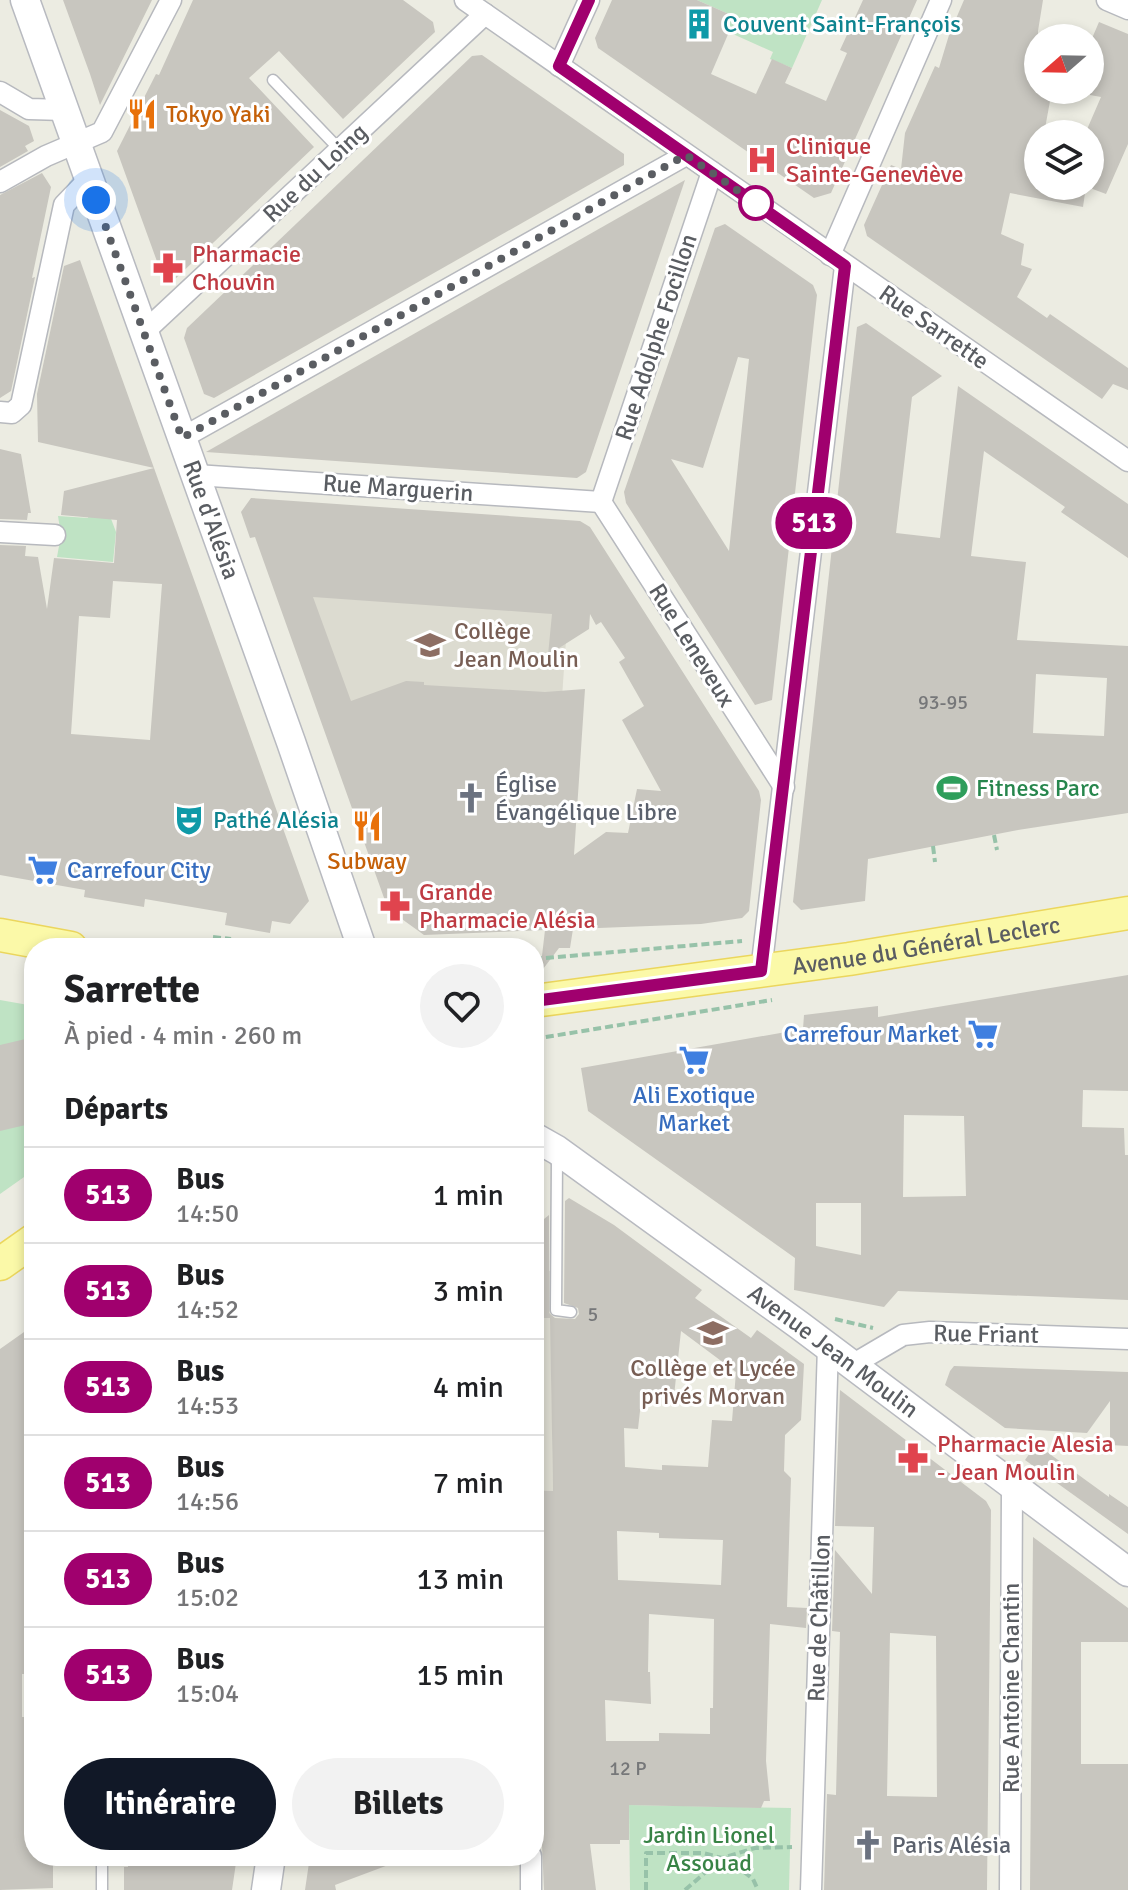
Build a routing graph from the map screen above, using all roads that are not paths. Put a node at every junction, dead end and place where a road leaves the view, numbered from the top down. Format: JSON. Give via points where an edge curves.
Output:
{"nodes":[{"id":1,"x":25,"y":0,"type":"edge"},
{"id":2,"x":171,"y":0,"type":"edge"},
{"id":3,"x":465,"y":0,"type":"edge"},
{"id":4,"x":589,"y":0,"type":"edge"},
{"id":5,"x":941,"y":0,"type":"edge"},
{"id":6,"x":1107,"y":0,"type":"edge"},
{"id":7,"x":1128,"y":9,"type":"edge"},
{"id":8,"x":485,"y":14,"type":"junction"},
{"id":9,"x":559,"y":66,"type":"junction"},
{"id":10,"x":273,"y":80,"type":"dead end"},
{"id":11,"x":0,"y":92,"type":"edge"},
{"id":12,"x":64,"y":110,"type":"junction"},
{"id":13,"x":76,"y":143,"type":"junction"},
{"id":14,"x":340,"y":150,"type":"junction"},
{"id":15,"x":686,"y":155,"type":"junction"},
{"id":16,"x":712,"y":172,"type":"junction"},
{"id":17,"x":89,"y":179,"type":"junction"},
{"id":18,"x":0,"y":182,"type":"edge"},
{"id":19,"x":838,"y":260,"type":"junction"},
{"id":20,"x":144,"y":332,"type":"junction"},
{"id":21,"x":0,"y":412,"type":"edge"},
{"id":22,"x":182,"y":438,"type":"junction"},
{"id":23,"x":1128,"y":461,"type":"edge"},
{"id":24,"x":196,"y":475,"type":"junction"},
{"id":25,"x":601,"y":502,"type":"junction"},
{"id":26,"x":0,"y":532,"type":"edge"},
{"id":27,"x":55,"y":535,"type":"dead end"},
{"id":28,"x":784,"y":787,"type":"junction"},
{"id":29,"x":1128,"y":913,"type":"edge"},
{"id":30,"x":0,"y":935,"type":"edge"},
{"id":31,"x":358,"y":938,"type":"edge"},
{"id":32,"x":24,"y":939,"type":"edge"},
{"id":33,"x":761,"y":971,"type":"junction"},
{"id":34,"x":544,"y":1000,"type":"edge"},
{"id":35,"x":546,"y":1144,"type":"edge"},
{"id":36,"x":24,"y":1247,"type":"edge"},
{"id":37,"x":0,"y":1264,"type":"edge"},
{"id":38,"x":571,"y":1312,"type":"dead end"},
{"id":39,"x":1128,"y":1339,"type":"edge"},
{"id":40,"x":828,"y":1346,"type":"junction"},
{"id":41,"x":852,"y":1365,"type":"junction"},
{"id":42,"x":1012,"y":1487,"type":"junction"},
{"id":43,"x":1128,"y":1572,"type":"edge"},
{"id":44,"x":102,"y":1866,"type":"edge"},
{"id":45,"x":270,"y":1866,"type":"edge"},
{"id":46,"x":531,"y":1866,"type":"edge"},
{"id":47,"x":102,"y":1890,"type":"edge"},
{"id":48,"x":266,"y":1890,"type":"edge"},
{"id":49,"x":531,"y":1890,"type":"edge"},
{"id":50,"x":811,"y":1890,"type":"edge"},
{"id":51,"x":1010,"y":1890,"type":"edge"}],
"edges":[{"from":1,"to":12,"type":"main road","name":"Rue d'Alésia"},
{"from":2,"to":13,"type":"street","via":[[102,132]]},
{"from":3,"to":8,"type":"street","name":"Rue Sarrette"},
{"from":4,"to":9,"type":"street"},
{"from":5,"to":19,"type":"street"},
{"from":6,"to":7,"type":"street"},
{"from":8,"to":9,"type":"street","name":"Rue Sarrette"},
{"from":8,"to":14,"type":"street","name":"Rue du Loing"},
{"from":9,"to":15,"type":"street","name":"Rue Sarrette"},
{"from":10,"to":14,"type":"lane"},
{"from":11,"to":12,"type":"street","via":[[29,109]]},
{"from":12,"to":13,"type":"main road","name":"Rue d'Alésia"},
{"from":13,"to":17,"type":"main road","name":"Rue d'Alésia"},
{"from":13,"to":18,"type":"street"},
{"from":14,"to":20,"type":"street","name":"Rue du Loing"},
{"from":15,"to":16,"type":"street","name":"Rue Sarrette"},
{"from":15,"to":22,"type":"street"},
{"from":16,"to":19,"type":"street","name":"Rue Sarrette"},
{"from":16,"to":25,"type":"street","name":"Rue Adolphe Focillon"},
{"from":17,"to":20,"type":"main road","name":"Rue d'Alésia"},
{"from":17,"to":21,"type":"street","via":[[64,205],[21,405],[12,413]]},
{"from":19,"to":23,"type":"street","name":"Rue Sarrette"},
{"from":19,"to":28,"type":"street"},
{"from":20,"to":22,"type":"main road","name":"Rue d'Alésia"},
{"from":22,"to":24,"type":"main road","name":"Rue d'Alésia"},
{"from":24,"to":25,"type":"street","name":"Rue Marguerin"},
{"from":24,"to":31,"type":"main road","name":"Rue d'Alésia"},
{"from":25,"to":28,"type":"street","name":"Rue Leneveux"},
{"from":26,"to":27,"type":"street"},
{"from":28,"to":33,"type":"street"},
{"from":29,"to":33,"type":"main road","name":"Avenue du Général Leclerc"},
{"from":30,"to":32,"type":"main road"},
{"from":33,"to":34,"type":"main road","name":"Avenue du Général Leclerc"},
{"from":35,"to":38,"type":"lane","via":[[556,1310]]},
{"from":35,"to":40,"type":"main road","name":"Avenue Jean Moulin"},
{"from":36,"to":37,"type":"main road"},
{"from":39,"to":41,"type":"street","name":"Rue Friant","via":[[930,1332],[903,1335]]},
{"from":40,"to":41,"type":"main road","name":"Avenue Jean Moulin"},
{"from":40,"to":50,"type":"street","name":"Rue de Châtillon"},
{"from":41,"to":42,"type":"main road","name":"Avenue Jean Moulin"},
{"from":42,"to":43,"type":"main road","name":"Avenue Jean Moulin"},
{"from":42,"to":51,"type":"street","name":"Rue Antoine Chantin"},
{"from":44,"to":47,"type":"lane"},
{"from":45,"to":48,"type":"main road"},
{"from":46,"to":49,"type":"street"}]}
